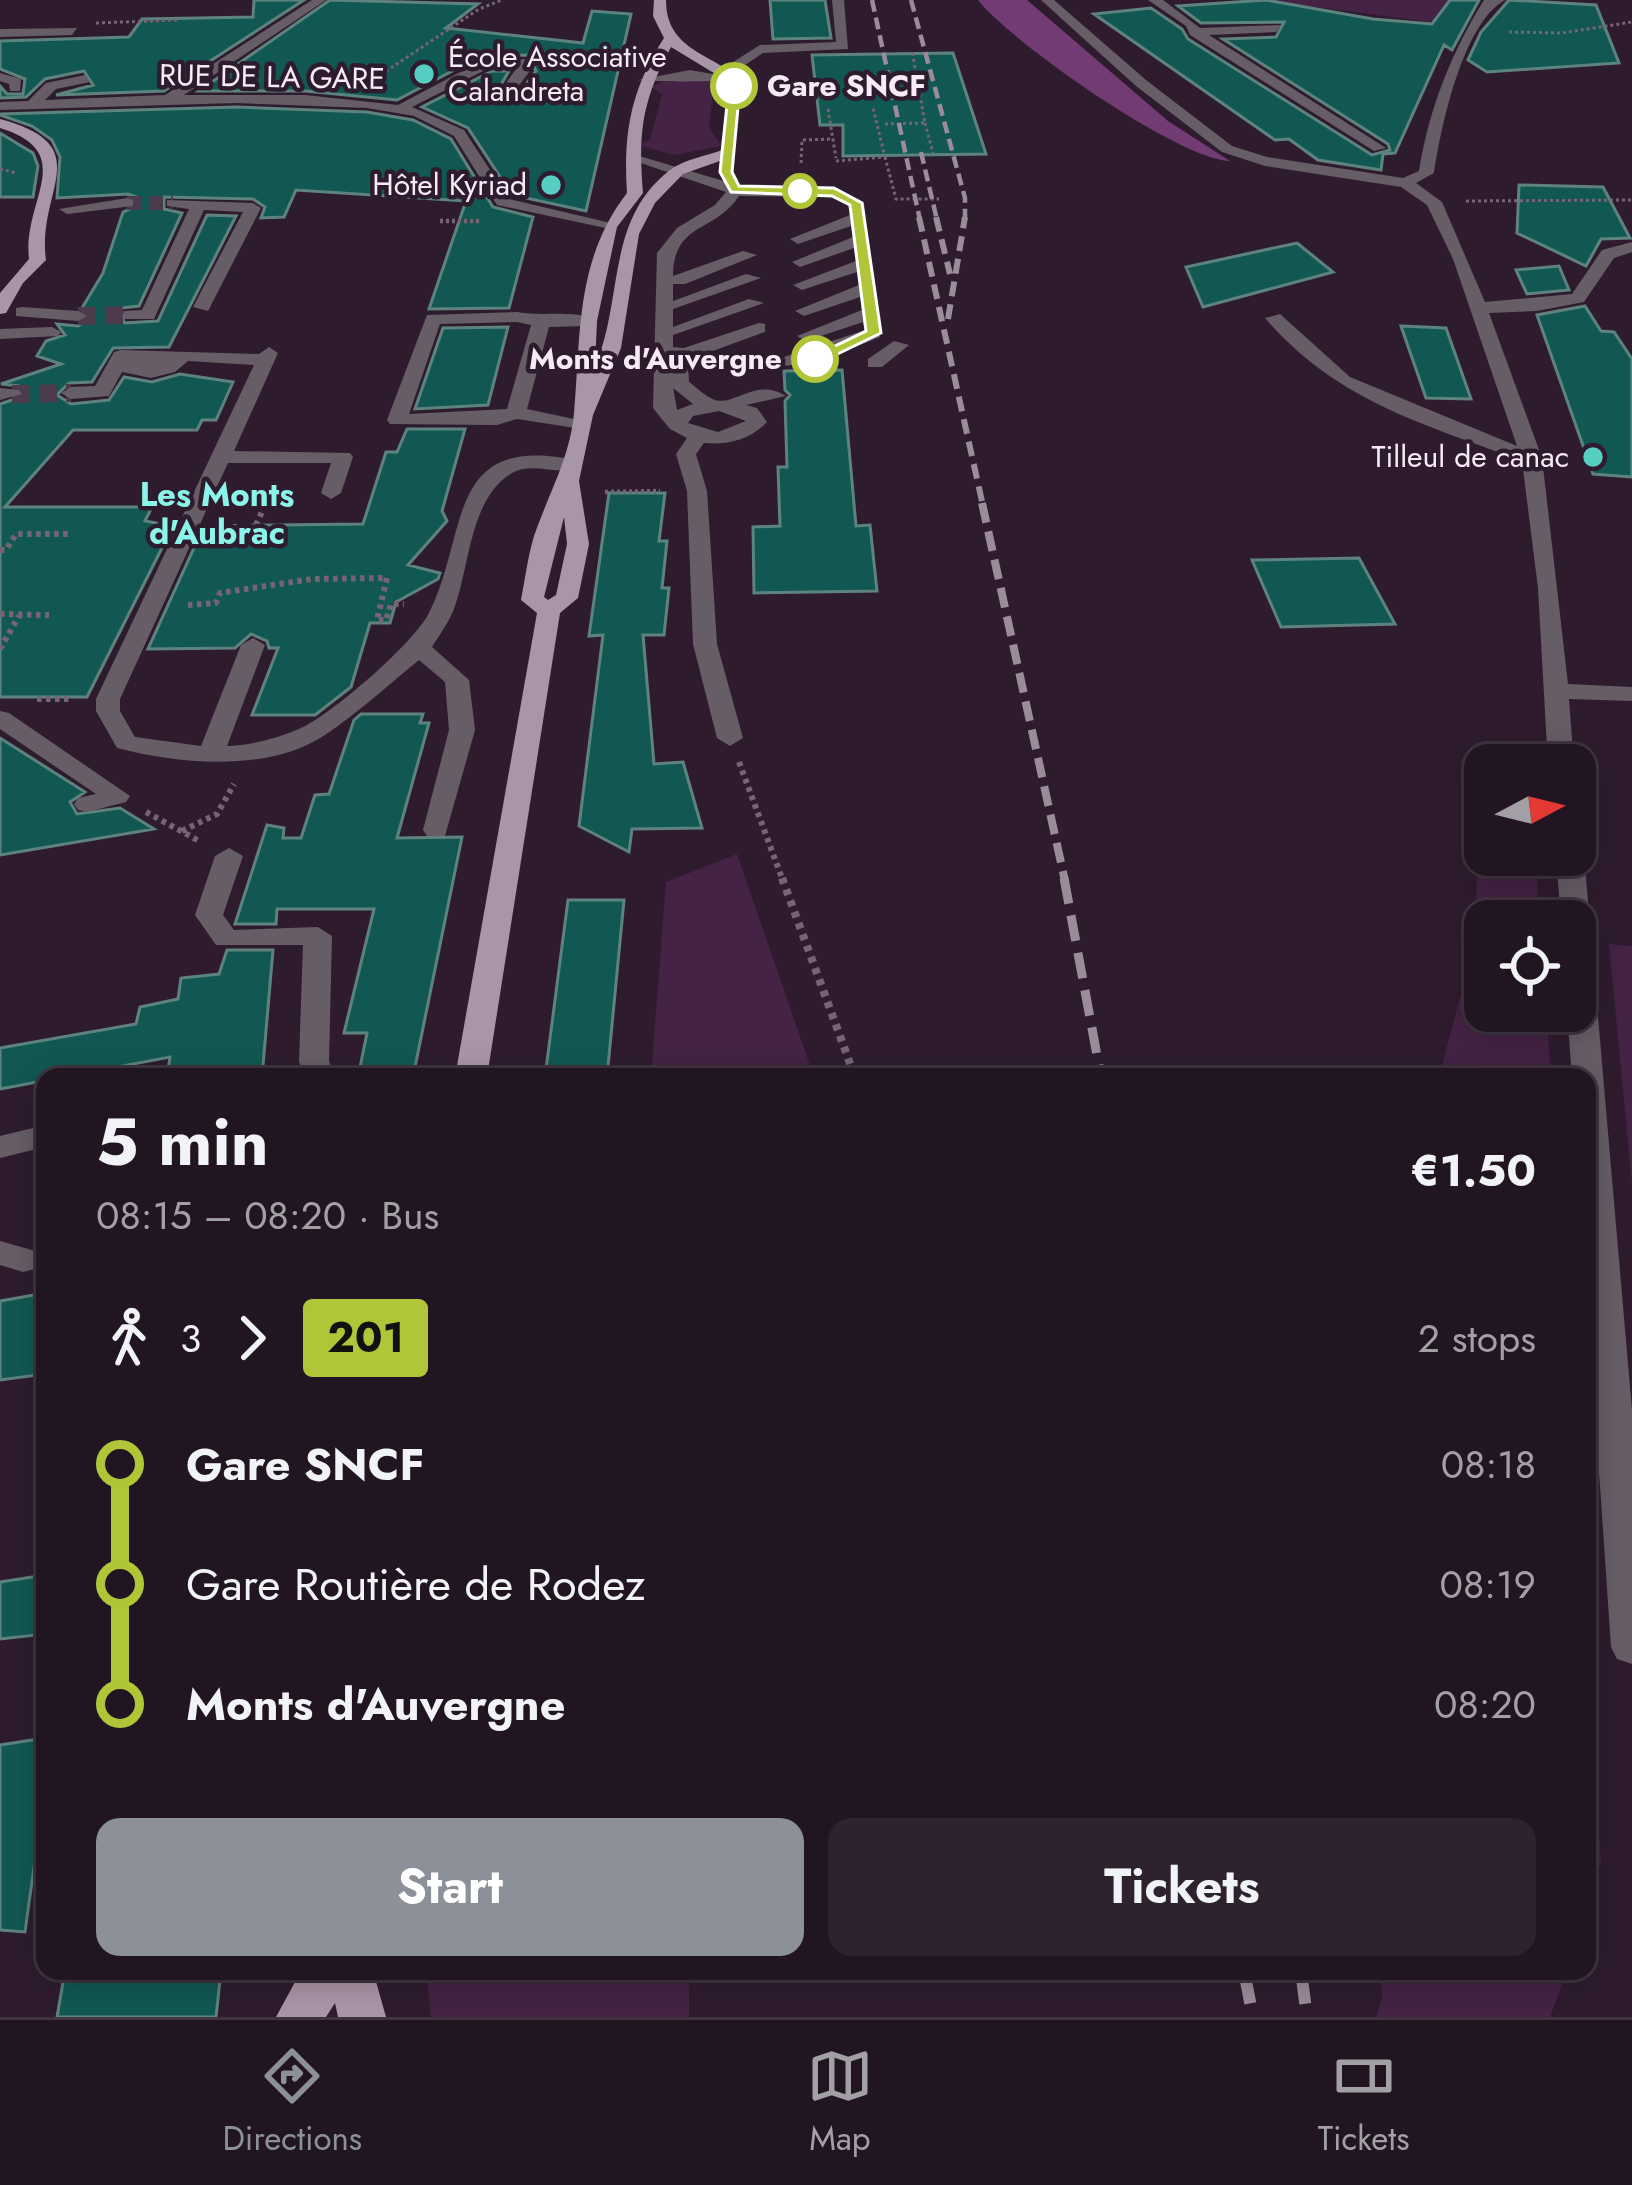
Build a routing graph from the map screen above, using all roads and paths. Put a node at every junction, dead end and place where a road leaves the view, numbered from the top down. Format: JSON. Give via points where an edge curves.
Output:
{"nodes":[{"id":1,"x":320,"y":0,"type":"edge"},
{"id":2,"x":502,"y":0,"type":"edge"},
{"id":3,"x":660,"y":0,"type":"edge"},
{"id":4,"x":838,"y":0,"type":"edge"},
{"id":5,"x":1047,"y":0,"type":"edge"},
{"id":6,"x":1154,"y":0,"type":"edge"},
{"id":7,"x":1499,"y":0,"type":"edge"},
{"id":8,"x":178,"y":20,"type":"dead end"},
{"id":9,"x":1632,"y":22,"type":"edge"},
{"id":10,"x":93,"y":24,"type":"dead end"},
{"id":11,"x":1276,"y":28,"type":"dead end"},
{"id":12,"x":1472,"y":30,"type":"junction"},
{"id":13,"x":72,"y":31,"type":"dead end"},
{"id":14,"x":1195,"y":32,"type":"junction"},
{"id":15,"x":0,"y":33,"type":"edge"},
{"id":16,"x":668,"y":41,"type":"junction"},
{"id":17,"x":912,"y":51,"type":"dead end"},
{"id":18,"x":736,"y":72,"type":"junction"},
{"id":19,"x":0,"y":76,"type":"edge"},
{"id":20,"x":85,"y":79,"type":"dead end"},
{"id":21,"x":645,"y":80,"type":"junction"},
{"id":22,"x":565,"y":86,"type":"dead end"},
{"id":23,"x":16,"y":88,"type":"dead end"},
{"id":24,"x":506,"y":93,"type":"dead end"},
{"id":25,"x":549,"y":95,"type":"dead end"},
{"id":26,"x":340,"y":100,"type":"junction"},
{"id":27,"x":164,"y":102,"type":"junction"},
{"id":28,"x":32,"y":105,"type":"junction"},
{"id":29,"x":0,"y":106,"type":"edge"},
{"id":30,"x":404,"y":106,"type":"junction"},
{"id":31,"x":818,"y":109,"type":"dead end"},
{"id":32,"x":874,"y":110,"type":"dead end"},
{"id":33,"x":0,"y":123,"type":"edge"},
{"id":34,"x":926,"y":123,"type":"junction"},
{"id":35,"x":882,"y":126,"type":"junction"},
{"id":36,"x":833,"y":139,"type":"junction"},
{"id":37,"x":1403,"y":150,"type":"junction"},
{"id":38,"x":729,"y":153,"type":"junction"},
{"id":39,"x":933,"y":154,"type":"dead end"},
{"id":40,"x":796,"y":157,"type":"dead end"},
{"id":41,"x":885,"y":157,"type":"junction"},
{"id":42,"x":640,"y":158,"type":"junction"},
{"id":43,"x":678,"y":171,"type":"junction"},
{"id":44,"x":1406,"y":183,"type":"junction"},
{"id":45,"x":739,"y":191,"type":"junction"},
{"id":46,"x":655,"y":193,"type":"junction"},
{"id":47,"x":939,"y":199,"type":"dead end"},
{"id":48,"x":1632,"y":200,"type":"edge"},
{"id":49,"x":1434,"y":202,"type":"junction"},
{"id":50,"x":127,"y":203,"type":"tunnel mouth"},
{"id":51,"x":173,"y":203,"type":"tunnel mouth"},
{"id":52,"x":198,"y":206,"type":"junction"},
{"id":53,"x":67,"y":209,"type":"dead end"},
{"id":54,"x":622,"y":210,"type":"junction"},
{"id":55,"x":569,"y":218,"type":"junction"},
{"id":56,"x":440,"y":221,"type":"dead end"},
{"id":57,"x":473,"y":221,"type":"dead end"},
{"id":58,"x":609,"y":227,"type":"junction"},
{"id":59,"x":1632,"y":247,"type":"edge"},
{"id":60,"x":865,"y":270,"type":"junction"},
{"id":61,"x":753,"y":285,"type":"junction"},
{"id":62,"x":802,"y":287,"type":"junction"},
{"id":63,"x":202,"y":307,"type":"dead end"},
{"id":64,"x":1479,"y":308,"type":"junction"},
{"id":65,"x":0,"y":309,"type":"edge"},
{"id":66,"x":22,"y":312,"type":"dead end"},
{"id":67,"x":678,"y":312,"type":"junction"},
{"id":68,"x":130,"y":315,"type":"dead end"},
{"id":69,"x":78,"y":316,"type":"tunnel mouth"},
{"id":70,"x":1274,"y":317,"type":"dead end"},
{"id":71,"x":587,"y":321,"type":"junction"},
{"id":72,"x":541,"y":322,"type":"junction"},
{"id":73,"x":0,"y":334,"type":"edge"},
{"id":74,"x":50,"y":335,"type":"tunnel mouth"},
{"id":75,"x":875,"y":363,"type":"dead end"},
{"id":76,"x":71,"y":392,"type":"tunnel mouth"},
{"id":77,"x":776,"y":396,"type":"dead end"},
{"id":78,"x":707,"y":405,"type":"junction"},
{"id":79,"x":730,"y":406,"type":"junction"},
{"id":80,"x":516,"y":413,"type":"junction"},
{"id":81,"x":582,"y":420,"type":"junction"},
{"id":82,"x":676,"y":420,"type":"junction"},
{"id":83,"x":699,"y":436,"type":"junction"},
{"id":84,"x":220,"y":457,"type":"junction"},
{"id":85,"x":1532,"y":458,"type":"junction"},
{"id":86,"x":571,"y":472,"type":"junction"},
{"id":87,"x":604,"y":491,"type":"dead end"},
{"id":88,"x":667,"y":491,"type":"dead end"},
{"id":89,"x":331,"y":493,"type":"dead end"},
{"id":90,"x":442,"y":513,"type":"dead end"},
{"id":91,"x":470,"y":513,"type":"junction"},
{"id":92,"x":70,"y":534,"type":"dead end"},
{"id":93,"x":0,"y":550,"type":"edge"},
{"id":94,"x":227,"y":593,"type":"dead end"},
{"id":95,"x":395,"y":604,"type":"dead end"},
{"id":96,"x":549,"y":610,"type":"junction"},
{"id":97,"x":0,"y":614,"type":"edge"},
{"id":98,"x":20,"y":614,"type":"junction"},
{"id":99,"x":49,"y":615,"type":"dead end"},
{"id":100,"x":253,"y":645,"type":"dead end"},
{"id":101,"x":419,"y":648,"type":"junction"},
{"id":102,"x":0,"y":649,"type":"edge"},
{"id":103,"x":1554,"y":691,"type":"junction"},
{"id":104,"x":1632,"y":694,"type":"edge"},
{"id":105,"x":26,"y":699,"type":"dead end"},
{"id":106,"x":79,"y":699,"type":"dead end"},
{"id":107,"x":0,"y":718,"type":"edge"},
{"id":108,"x":730,"y":738,"type":"joint"},
{"id":109,"x":1559,"y":744,"type":"edge"},
{"id":110,"x":211,"y":754,"type":"junction"},
{"id":111,"x":245,"y":754,"type":"junction"},
{"id":112,"x":87,"y":804,"type":"dead end"},
{"id":113,"x":436,"y":830,"type":"dead end"},
{"id":114,"x":182,"y":831,"type":"dead end"},
{"id":115,"x":229,"y":856,"type":"dead end"},
{"id":116,"x":1572,"y":876,"type":"edge"},
{"id":117,"x":316,"y":1068,"type":"edge"},
{"id":118,"x":473,"y":1068,"type":"edge"},
{"id":119,"x":852,"y":1068,"type":"edge"},
{"id":120,"x":1586,"y":1068,"type":"edge"},
{"id":121,"x":36,"y":1138,"type":"edge"},
{"id":122,"x":0,"y":1147,"type":"edge"},
{"id":123,"x":1596,"y":1191,"type":"edge"},
{"id":124,"x":1631,"y":1643,"type":"edge"},
{"id":125,"x":325,"y":1980,"type":"edge"},
{"id":126,"x":329,"y":1980,"type":"edge"},
{"id":127,"x":352,"y":1980,"type":"edge"},
{"id":128,"x":300,"y":2017,"type":"edge"},
{"id":129,"x":323,"y":2017,"type":"edge"},
{"id":130,"x":362,"y":2017,"type":"edge"}],
"edges":[{"from":1,"to":27,"type":"street"},
{"from":2,"to":26,"type":"path"},
{"from":3,"to":16,"type":"main road","via":[[657,19]]},
{"from":4,"to":18,"type":"street","via":[[843,46],[760,49]]},
{"from":5,"to":44,"type":"street","via":[[1227,149]]},
{"from":6,"to":14,"type":"street"},
{"from":7,"to":12,"type":"street","via":[[1488,3]]},
{"from":8,"to":10,"type":"path"},
{"from":9,"to":12,"type":"path","via":[[1562,34]]},
{"from":11,"to":14,"type":"street"},
{"from":12,"to":37,"type":"street","via":[[1436,116]]},
{"from":13,"to":15,"type":"street"},
{"from":14,"to":37,"type":"street"},
{"from":16,"to":18,"type":"main road"},
{"from":16,"to":21,"type":"main road"},
{"from":17,"to":34,"type":"path"},
{"from":18,"to":21,"type":"street"},
{"from":18,"to":38,"type":"main road"},
{"from":19,"to":23,"type":"street"},
{"from":20,"to":28,"type":"street","via":[[51,86]]},
{"from":21,"to":42,"type":"main road","via":[[631,141]]},
{"from":22,"to":25,"type":"path","via":[[554,94],[566,96]]},
{"from":24,"to":30,"type":"street","via":[[523,62],[488,63]]},
{"from":26,"to":27,"type":"street","name":"RUE DE LA GARE"},
{"from":26,"to":30,"type":"street","name":"RUE DE LA GARE"},
{"from":27,"to":28,"type":"street","name":"RUE DE LA GARE"},
{"from":28,"to":29,"type":"street","name":"RUE DE LA GARE"},
{"from":30,"to":55,"type":"street","name":"RUE DE LA GARE","via":[[455,128],[503,202]]},
{"from":31,"to":36,"type":"path","via":[[832,109]]},
{"from":32,"to":35,"type":"path"},
{"from":33,"to":65,"type":"main road","via":[[41,137],[52,151],[33,246],[38,260]]},
{"from":34,"to":35,"type":"path"},
{"from":34,"to":39,"type":"path"},
{"from":35,"to":41,"type":"path"},
{"from":36,"to":40,"type":"path","via":[[802,140]]},
{"from":36,"to":41,"type":"path","via":[[836,158]]},
{"from":37,"to":44,"type":"street","via":[[1426,173]]},
{"from":38,"to":42,"type":"street"},
{"from":38,"to":43,"type":"main road"},
{"from":38,"to":45,"type":"street","via":[[726,172]]},
{"from":41,"to":47,"type":"path","via":[[896,199]]},
{"from":42,"to":43,"type":"street"},
{"from":42,"to":54,"type":"main road","via":[[635,193]]},
{"from":43,"to":45,"type":"street"},
{"from":43,"to":46,"type":"main road"},
{"from":44,"to":49,"type":"street"},
{"from":45,"to":46,"type":"street"},
{"from":45,"to":60,"type":"street","via":[[852,198]]},
{"from":45,"to":67,"type":"street","via":[[750,202],[748,213],[680,248]]},
{"from":45,"to":82,"type":"street","via":[[675,233],[665,253],[663,408]]},
{"from":46,"to":81,"type":"main road","via":[[631,235],[612,348]]},
{"from":48,"to":49,"type":"path"},
{"from":49,"to":64,"type":"street"},
{"from":50,"to":53,"type":"street"},
{"from":51,"to":52,"type":"street"},
{"from":52,"to":63,"type":"street","via":[[253,208]]},
{"from":52,"to":68,"type":"street","via":[[148,315]]},
{"from":54,"to":55,"type":"street","name":"RUE DE LA GARE"},
{"from":54,"to":58,"type":"main road"},
{"from":55,"to":58,"type":"street","name":"RUE DE LA GARE"},
{"from":56,"to":57,"type":"path"},
{"from":58,"to":71,"type":"main road"},
{"from":59,"to":64,"type":"street","via":[[1608,254],[1578,298]]},
{"from":60,"to":62,"type":"street"},
{"from":60,"to":62,"type":"street"},
{"from":60,"to":62,"type":"street"},
{"from":60,"to":62,"type":"street"},
{"from":60,"to":67,"type":"street","via":[[815,359],[724,368]]},
{"from":60,"to":75,"type":"street","via":[[900,344]]},
{"from":61,"to":67,"type":"street"},
{"from":61,"to":67,"type":"street"},
{"from":61,"to":67,"type":"street"},
{"from":64,"to":85,"type":"street"},
{"from":66,"to":69,"type":"street"},
{"from":67,"to":78,"type":"street","via":[[680,384]]},
{"from":70,"to":85,"type":"street","via":[[1343,381]]},
{"from":71,"to":72,"type":"street"},
{"from":71,"to":81,"type":"main road"},
{"from":72,"to":80,"type":"street"},
{"from":72,"to":80,"type":"street","via":[[433,319],[397,420]]},
{"from":73,"to":74,"type":"street"},
{"from":76,"to":84,"type":"street","via":[[102,392],[121,356],[143,356],[166,355],[179,360],[151,374],[131,371],[138,359],[156,354],[267,356]]},
{"from":77,"to":79,"type":"street","via":[[746,396]]},
{"from":78,"to":79,"type":"street"},
{"from":78,"to":82,"type":"street"},
{"from":79,"to":83,"type":"street","via":[[751,412],[754,427]]},
{"from":80,"to":81,"type":"street"},
{"from":81,"to":86,"type":"main road"},
{"from":82,"to":83,"type":"street"},
{"from":83,"to":108,"type":"street","via":[[686,454],[697,491],[705,644]]},
{"from":84,"to":89,"type":"street","via":[[344,457]]},
{"from":84,"to":110,"type":"street","via":[[108,699],[126,743]]},
{"from":85,"to":103,"type":"street"},
{"from":86,"to":91,"type":"street","via":[[491,481]]},
{"from":86,"to":96,"type":"main road","via":[[578,544],[567,598]]},
{"from":86,"to":96,"type":"main road","via":[[545,536],[532,600]]},
{"from":87,"to":88,"type":"path"},
{"from":90,"to":91,"type":"street"},
{"from":91,"to":101,"type":"street","via":[[442,611]]},
{"from":92,"to":93,"type":"path","via":[[16,534]]},
{"from":94,"to":95,"type":"path","via":[[312,579],[387,578],[376,620],[386,620]]},
{"from":96,"to":118,"type":"main road"},
{"from":97,"to":98,"type":"path"},
{"from":98,"to":99,"type":"path"},
{"from":98,"to":102,"type":"path"},
{"from":100,"to":110,"type":"street"},
{"from":101,"to":111,"type":"street","via":[[312,733]]},
{"from":101,"to":113,"type":"street","via":[[457,680],[462,730]]},
{"from":103,"to":104,"type":"street"},
{"from":103,"to":109,"type":"street"},
{"from":105,"to":106,"type":"path"},
{"from":107,"to":112,"type":"street","via":[[117,796]]},
{"from":108,"to":119,"type":"path"},
{"from":110,"to":111,"type":"street"},
{"from":111,"to":114,"type":"path","via":[[217,814]]},
{"from":115,"to":117,"type":"street","via":[[209,915],[226,939],[318,936]]},
{"from":116,"to":120,"type":"street"},
{"from":121,"to":122,"type":"street"},
{"from":123,"to":124,"type":"street"},
{"from":125,"to":128,"type":"main road"},
{"from":126,"to":129,"type":"main road"},
{"from":127,"to":130,"type":"main road"}]}
